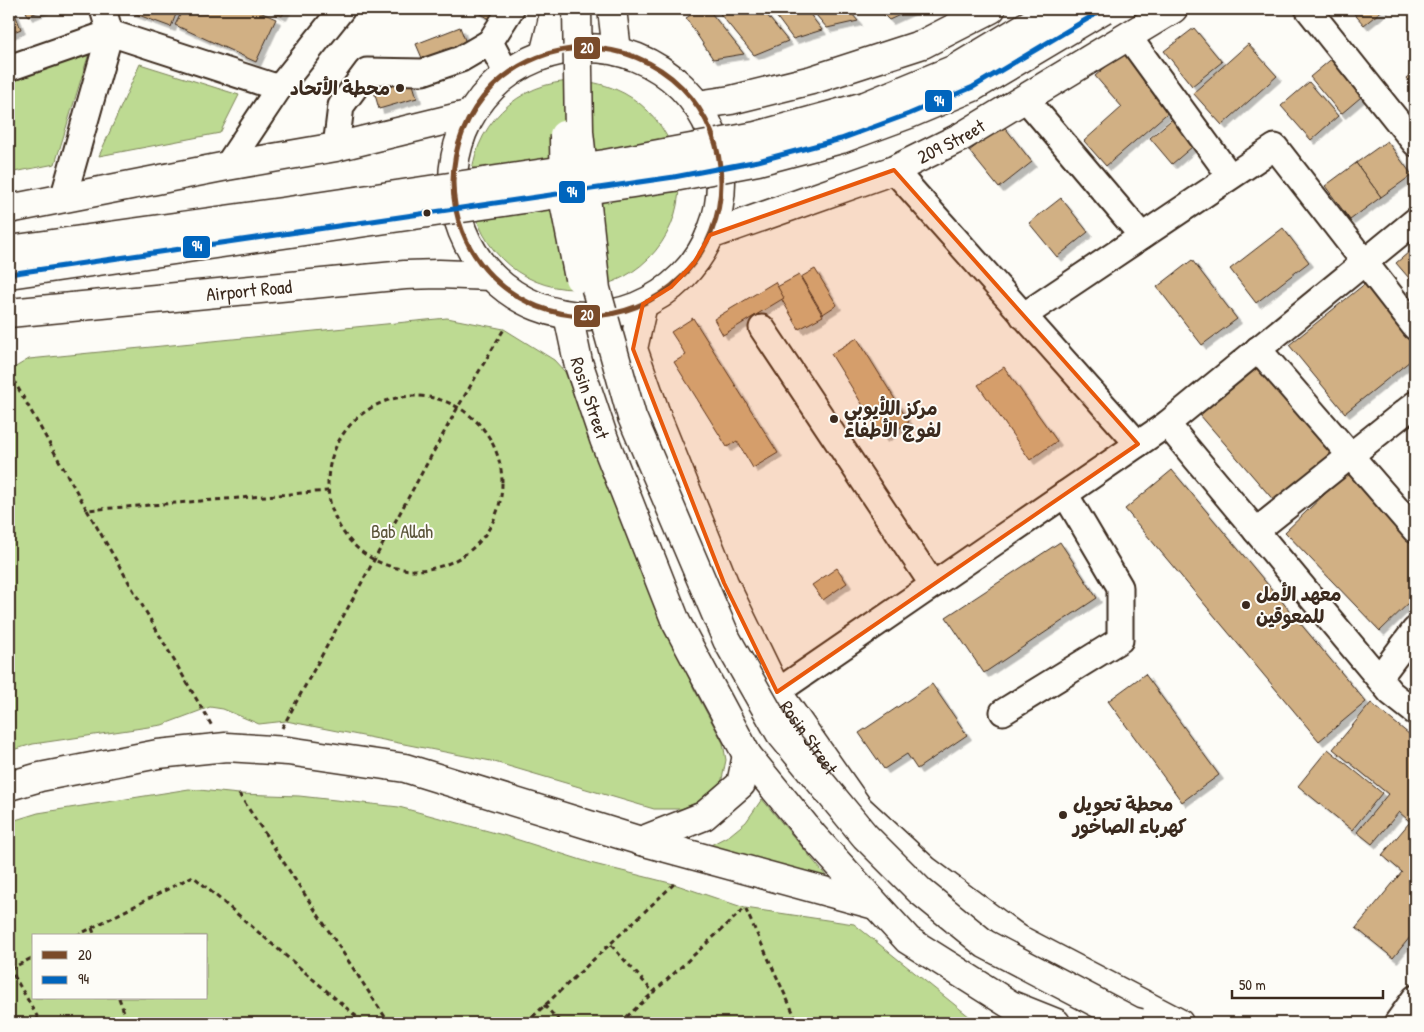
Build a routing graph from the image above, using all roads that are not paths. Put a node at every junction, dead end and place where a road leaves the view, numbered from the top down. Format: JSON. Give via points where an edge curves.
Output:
{"nodes":[{"id":1,"x":103,"y":9,"type":"edge"},
{"id":2,"x":342,"y":9,"type":"edge"},
{"id":3,"x":511,"y":9,"type":"edge"},
{"id":4,"x":553,"y":9,"type":"edge"},
{"id":5,"x":562,"y":9,"type":"edge"},
{"id":6,"x":577,"y":9,"type":"edge"},
{"id":7,"x":612,"y":9,"type":"edge"},
{"id":8,"x":991,"y":9,"type":"edge"},
{"id":9,"x":1055,"y":9,"type":"edge"},
{"id":10,"x":1104,"y":9,"type":"edge"},
{"id":11,"x":1173,"y":9,"type":"edge"},
{"id":12,"x":1308,"y":9,"type":"edge"},
{"id":13,"x":110,"y":33,"type":"junction"},
{"id":14,"x":1128,"y":36,"type":"junction"},
{"id":15,"x":490,"y":42,"type":"junction"},
{"id":16,"x":617,"y":51,"type":"junction"},
{"id":17,"x":544,"y":55,"type":"junction"},
{"id":18,"x":9,"y":68,"type":"edge"},
{"id":19,"x":507,"y":74,"type":"junction"},
{"id":20,"x":279,"y":88,"type":"junction"},
{"id":21,"x":1025,"y":98,"type":"junction"},
{"id":22,"x":697,"y":105,"type":"junction"},
{"id":23,"x":471,"y":114,"type":"junction"},
{"id":24,"x":1415,"y":141,"type":"edge"},
{"id":25,"x":336,"y":147,"type":"junction"},
{"id":26,"x":227,"y":166,"type":"junction"},
{"id":27,"x":894,"y":170,"type":"junction"},
{"id":28,"x":1230,"y":176,"type":"junction"},
{"id":29,"x":63,"y":199,"type":"junction"},
{"id":30,"x":9,"y":209,"type":"edge"},
{"id":31,"x":1415,"y":221,"type":"edge"},
{"id":32,"x":710,"y":236,"type":"junction"},
{"id":33,"x":1142,"y":236,"type":"junction"},
{"id":34,"x":9,"y":250,"type":"edge"},
{"id":35,"x":1365,"y":262,"type":"junction"},
{"id":36,"x":9,"y":274,"type":"edge"},
{"id":37,"x":491,"y":276,"type":"junction"},
{"id":38,"x":643,"y":304,"type":"junction"},
{"id":39,"x":568,"y":315,"type":"junction"},
{"id":40,"x":10,"y":316,"type":"edge"},
{"id":41,"x":1023,"y":316,"type":"junction"},
{"id":42,"x":1415,"y":327,"type":"edge"},
{"id":43,"x":762,"y":328,"type":"dead end"},
{"id":44,"x":1258,"y":349,"type":"junction"},
{"id":45,"x":1415,"y":404,"type":"edge"},
{"id":46,"x":658,"y":420,"type":"junction"},
{"id":47,"x":1167,"y":424,"type":"junction"},
{"id":48,"x":604,"y":439,"type":"junction"},
{"id":49,"x":1138,"y":444,"type":"junction"},
{"id":50,"x":1351,"y":455,"type":"junction"},
{"id":51,"x":1065,"y":494,"type":"junction"},
{"id":52,"x":1415,"y":530,"type":"edge"},
{"id":53,"x":1256,"y":531,"type":"junction"},
{"id":54,"x":933,"y":585,"type":"junction"},
{"id":55,"x":1415,"y":630,"type":"edge"},
{"id":56,"x":1379,"y":678,"type":"junction"},
{"id":57,"x":777,"y":692,"type":"junction"},
{"id":58,"x":1003,"y":712,"type":"dead end"},
{"id":59,"x":1415,"y":712,"type":"edge"},
{"id":60,"x":747,"y":755,"type":"junction"},
{"id":61,"x":9,"y":786,"type":"edge"},
{"id":62,"x":641,"y":841,"type":"junction"},
{"id":63,"x":875,"y":905,"type":"junction"},
{"id":64,"x":1415,"y":998,"type":"edge"},
{"id":65,"x":1056,"y":1023,"type":"edge"},
{"id":66,"x":1105,"y":1023,"type":"edge"},
{"id":67,"x":1140,"y":1023,"type":"edge"},
{"id":68,"x":1179,"y":1023,"type":"edge"},
{"id":69,"x":1397,"y":1023,"type":"edge"}],
"edges":[{"from":1,"to":13,"type":"street"},
{"from":2,"to":20,"type":"street"},
{"from":3,"to":15,"type":"street"},
{"from":4,"to":17,"type":"main road"},
{"from":5,"to":66,"type":"main road","bridge":true,"via":[[564,207],[582,291],[620,431],[714,649],[766,744],[854,851],[910,903],[1026,986]]},
{"from":6,"to":67,"type":"main road","bridge":true,"via":[[579,132],[596,289],[632,417],[727,640],[780,733],[865,836],[920,891],[985,944]]},
{"from":7,"to":16,"type":"main road"},
{"from":8,"to":22,"type":"main road","via":[[924,44],[812,80]]},
{"from":9,"to":34,"type":"main road","bridge":true,"via":[[956,69],[864,106],[756,136],[605,164]]},
{"from":10,"to":36,"type":"main road","bridge":true,"via":[[973,87],[841,139],[758,161],[674,177]]},
{"from":11,"to":14,"type":"main road","name":"209 Street"},
{"from":12,"to":24,"type":"street"},
{"from":13,"to":18,"type":"street"},
{"from":13,"to":20,"type":"street"},
{"from":13,"to":29,"type":"street"},
{"from":14,"to":21,"type":"main road","name":"209 Street"},
{"from":14,"to":28,"type":"street"},
{"from":15,"to":19,"type":"street"},
{"from":15,"to":25,"type":"street","via":[[461,59],[423,72],[367,71],[341,106]]},
{"from":16,"to":17,"type":"main road","via":[[568,49]]},
{"from":16,"to":22,"type":"main road","via":[[648,62],[675,81]]},
{"from":17,"to":19,"type":"main road"},
{"from":19,"to":23,"type":"main road","via":[[487,92]]},
{"from":20,"to":26,"type":"street"},
{"from":21,"to":27,"type":"main road","name":"209 Street"},
{"from":21,"to":33,"type":"street"},
{"from":22,"to":32,"type":"main road","via":[[717,146],[721,191]]},
{"from":23,"to":25,"type":"main road"},
{"from":23,"to":37,"type":"main road","via":[[458,143],[452,173],[454,204],[461,230],[474,255]]},
{"from":25,"to":26,"type":"main road"},
{"from":26,"to":29,"type":"main road"},
{"from":27,"to":32,"type":"main road","name":"209 Street"},
{"from":27,"to":41,"type":"street"},
{"from":28,"to":33,"type":"street"},
{"from":28,"to":35,"type":"street","via":[[1274,147]]},
{"from":29,"to":30,"type":"main road"},
{"from":31,"to":35,"type":"street"},
{"from":32,"to":38,"type":"main road","via":[[694,263],[671,286]]},
{"from":33,"to":41,"type":"street"},
{"from":35,"to":42,"type":"street"},
{"from":35,"to":44,"type":"street"},
{"from":37,"to":39,"type":"main road","via":[[526,302]]},
{"from":37,"to":40,"type":"main road","name":"Airport Road","via":[[405,275]]},
{"from":38,"to":39,"type":"main road","via":[[606,314]]},
{"from":38,"to":46,"type":"main road","name":"Rosin Street","via":[[633,349]]},
{"from":39,"to":48,"type":"main road","name":"Rosin Street","via":[[578,362]]},
{"from":41,"to":49,"type":"street"},
{"from":43,"to":54,"type":"street"},
{"from":44,"to":47,"type":"street"},
{"from":44,"to":50,"type":"street"},
{"from":45,"to":50,"type":"street"},
{"from":46,"to":48,"type":"main road"},
{"from":46,"to":57,"type":"main road","name":"Rosin Street","via":[[724,583]]},
{"from":47,"to":49,"type":"street"},
{"from":47,"to":53,"type":"street"},
{"from":48,"to":60,"type":"main road","name":"Rosin Street","via":[[676,622]]},
{"from":49,"to":51,"type":"street"},
{"from":50,"to":52,"type":"street"},
{"from":50,"to":53,"type":"street"},
{"from":51,"to":54,"type":"street"},
{"from":51,"to":58,"type":"street","via":[[1120,587],[1120,640]]},
{"from":53,"to":56,"type":"street"},
{"from":54,"to":57,"type":"street"},
{"from":55,"to":56,"type":"street"},
{"from":56,"to":59,"type":"street","via":[[1391,693]]},
{"from":57,"to":68,"type":"main road","name":"Rosin Street","via":[[859,809],[924,870],[1018,939]]},
{"from":60,"to":62,"type":"main road","via":[[741,784],[704,816]]},
{"from":60,"to":63,"type":"main road","name":"Rosin Street"},
{"from":61,"to":62,"type":"main road","via":[[158,754],[226,748],[270,750],[405,768]]},
{"from":62,"to":63,"type":"main road"},
{"from":63,"to":65,"type":"main road","name":"Rosin Street","via":[[908,940],[1011,1005]]},
{"from":64,"to":69,"type":"street"}]}
